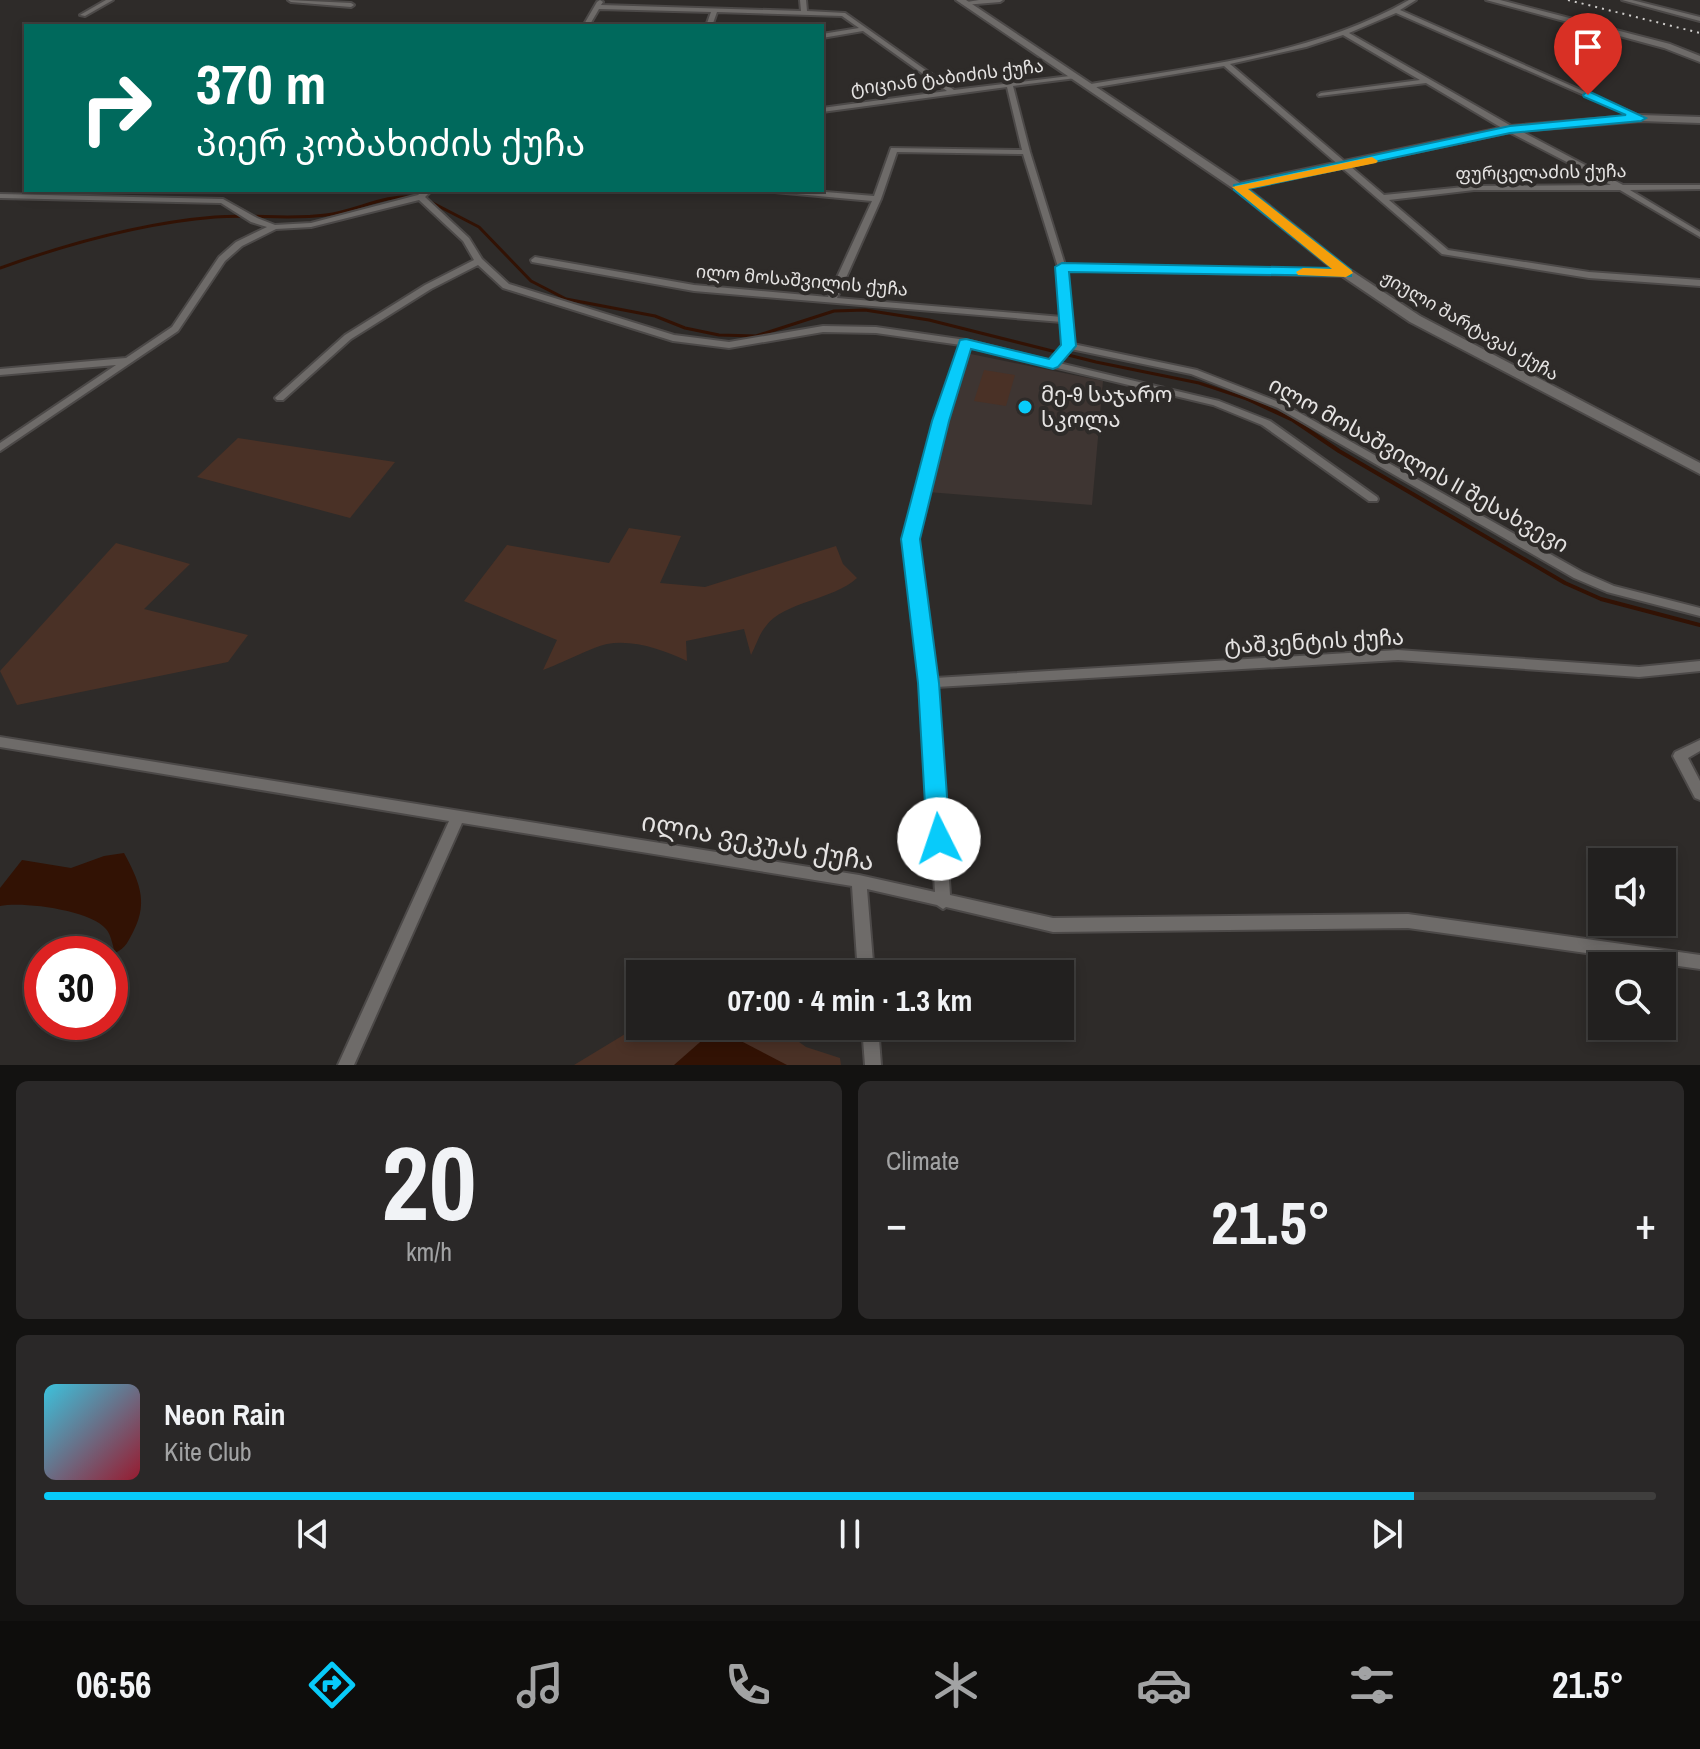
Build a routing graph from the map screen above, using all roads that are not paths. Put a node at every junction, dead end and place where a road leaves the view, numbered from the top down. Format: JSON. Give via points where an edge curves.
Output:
{"nodes":[{"id":1,"x":110,"y":0,"type":"edge"},
{"id":2,"x":291,"y":0,"type":"edge"},
{"id":3,"x":803,"y":0,"type":"edge"},
{"id":4,"x":1000,"y":0,"type":"edge"},
{"id":5,"x":1413,"y":0,"type":"edge"},
{"id":6,"x":1490,"y":0,"type":"edge"},
{"id":7,"x":1625,"y":0,"type":"edge"},
{"id":8,"x":1653,"y":0,"type":"edge"},
{"id":9,"x":962,"y":1,"type":"edge"},
{"id":10,"x":599,"y":4,"type":"edge"},
{"id":11,"x":351,"y":5,"type":"dead end"},
{"id":12,"x":715,"y":10,"type":"junction"},
{"id":13,"x":1395,"y":10,"type":"junction"},
{"id":14,"x":1700,"y":12,"type":"edge"},
{"id":15,"x":804,"y":13,"type":"junction"},
{"id":16,"x":83,"y":15,"type":"dead end"},
{"id":17,"x":1700,"y":19,"type":"edge"},
{"id":18,"x":587,"y":24,"type":"edge"},
{"id":19,"x":710,"y":24,"type":"edge"},
{"id":20,"x":864,"y":29,"type":"junction"},
{"id":21,"x":1344,"y":33,"type":"junction"},
{"id":22,"x":824,"y":36,"type":"edge"},
{"id":23,"x":1700,"y":59,"type":"edge"},
{"id":24,"x":1226,"y":64,"type":"junction"},
{"id":25,"x":1076,"y":76,"type":"junction"},
{"id":26,"x":1427,"y":81,"type":"junction"},
{"id":27,"x":1010,"y":86,"type":"junction"},
{"id":28,"x":1091,"y":86,"type":"junction"},
{"id":29,"x":952,"y":92,"type":"junction"},
{"id":30,"x":1321,"y":95,"type":"dead end"},
{"id":31,"x":824,"y":110,"type":"edge"},
{"id":32,"x":1641,"y":118,"type":"junction"},
{"id":33,"x":1700,"y":120,"type":"edge"},
{"id":34,"x":1510,"y":129,"type":"junction"},
{"id":35,"x":1026,"y":152,"type":"junction"},
{"id":36,"x":1346,"y":166,"type":"junction"},
{"id":37,"x":1619,"y":186,"type":"junction"},
{"id":38,"x":1238,"y":187,"type":"junction"},
{"id":39,"x":1700,"y":187,"type":"edge"},
{"id":40,"x":798,"y":192,"type":"edge"},
{"id":41,"x":425,"y":193,"type":"edge"},
{"id":42,"x":0,"y":196,"type":"edge"},
{"id":43,"x":1382,"y":198,"type":"junction"},
{"id":44,"x":877,"y":199,"type":"junction"},
{"id":45,"x":274,"y":227,"type":"junction"},
{"id":46,"x":1700,"y":235,"type":"edge"},
{"id":47,"x":535,"y":260,"type":"dead end"},
{"id":48,"x":479,"y":261,"type":"junction"},
{"id":49,"x":1062,"y":267,"type":"junction"},
{"id":50,"x":1346,"y":273,"type":"junction"},
{"id":51,"x":1700,"y":283,"type":"edge"},
{"id":52,"x":832,"y":298,"type":"junction"},
{"id":53,"x":1067,"y":320,"type":"junction"},
{"id":54,"x":966,"y":343,"type":"junction"},
{"id":55,"x":1068,"y":347,"type":"junction"},
{"id":56,"x":128,"y":361,"type":"junction"},
{"id":57,"x":1053,"y":364,"type":"junction"},
{"id":58,"x":0,"y":372,"type":"edge"},
{"id":59,"x":280,"y":398,"type":"dead end"},
{"id":60,"x":0,"y":448,"type":"edge"},
{"id":61,"x":1700,"y":469,"type":"edge"},
{"id":62,"x":1373,"y":499,"type":"dead end"},
{"id":63,"x":1700,"y":612,"type":"edge"},
{"id":64,"x":1700,"y":666,"type":"edge"},
{"id":65,"x":929,"y":683,"type":"junction"},
{"id":66,"x":0,"y":742,"type":"edge"},
{"id":67,"x":1700,"y":745,"type":"edge"},
{"id":68,"x":1700,"y":794,"type":"edge"},
{"id":69,"x":458,"y":816,"type":"junction"},
{"id":70,"x":859,"y":881,"type":"junction"},
{"id":71,"x":943,"y":902,"type":"junction"},
{"id":72,"x":865,"y":960,"type":"edge"},
{"id":73,"x":1700,"y":962,"type":"edge"},
{"id":74,"x":871,"y":1040,"type":"edge"},
{"id":75,"x":346,"y":1065,"type":"edge"},
{"id":76,"x":873,"y":1065,"type":"edge"}],
"edges":[{"from":1,"to":16,"type":"street"},
{"from":2,"to":11,"type":"street"},
{"from":3,"to":15,"type":"street"},
{"from":4,"to":9,"type":"street"},
{"from":5,"to":13,"type":"street"},
{"from":6,"to":23,"type":"street"},
{"from":7,"to":17,"type":"street"},
{"from":8,"to":14,"type":"street"},
{"from":9,"to":25,"type":"street","name":"ჟიული შარტავას ქუჩა"},
{"from":10,"to":12,"type":"street"},
{"from":10,"to":18,"type":"street"},
{"from":12,"to":15,"type":"street"},
{"from":12,"to":19,"type":"street"},
{"from":13,"to":21,"type":"street"},
{"from":13,"to":32,"type":"street"},
{"from":15,"to":20,"type":"street","via":[[843,14]]},
{"from":20,"to":22,"type":"street"},
{"from":20,"to":29,"type":"street"},
{"from":21,"to":24,"type":"street"},
{"from":21,"to":26,"type":"street"},
{"from":24,"to":28,"type":"street"},
{"from":24,"to":36,"type":"street"},
{"from":25,"to":27,"type":"street","name":"ტიციან ტაბიძის ქუჩა"},
{"from":25,"to":28,"type":"street","name":"ჟიული შარტავას ქუჩა"},
{"from":26,"to":30,"type":"street"},
{"from":26,"to":34,"type":"street"},
{"from":27,"to":29,"type":"street","name":"ტიციან ტაბიძის ქუჩა"},
{"from":27,"to":35,"type":"street"},
{"from":28,"to":38,"type":"street","name":"ჟიული შარტავას ქუჩა"},
{"from":29,"to":31,"type":"street","name":"ტიციან ტაბიძის ქუჩა"},
{"from":32,"to":33,"type":"street"},
{"from":32,"to":34,"type":"street"},
{"from":34,"to":36,"type":"street"},
{"from":34,"to":37,"type":"street"},
{"from":35,"to":44,"type":"street","via":[[894,150]]},
{"from":35,"to":49,"type":"street"},
{"from":36,"to":38,"type":"street"},
{"from":36,"to":43,"type":"street"},
{"from":37,"to":39,"type":"street","name":"ფურცელაძის ქუჩა"},
{"from":37,"to":43,"type":"street","name":"ფურცელაძის ქუჩა","via":[[1474,188]]},
{"from":37,"to":46,"type":"street"},
{"from":38,"to":50,"type":"street","name":"ჟიული შარტავას ქუჩა"},
{"from":40,"to":44,"type":"street"},
{"from":41,"to":45,"type":"street","via":[[311,225]]},
{"from":41,"to":48,"type":"street"},
{"from":42,"to":45,"type":"street","via":[[223,201]]},
{"from":43,"to":51,"type":"street","via":[[1451,254],[1589,275]]},
{"from":44,"to":52,"type":"street"},
{"from":45,"to":56,"type":"street","via":[[222,259],[175,329]]},
{"from":47,"to":52,"type":"street","name":"ილო მოსაშვილის ქუჩა","via":[[694,288]]},
{"from":48,"to":54,"type":"street","via":[[506,286],[673,338],[729,345],[823,329],[876,330]]},
{"from":48,"to":59,"type":"street","via":[[348,337]]},
{"from":49,"to":50,"type":"street"},
{"from":49,"to":53,"type":"street"},
{"from":50,"to":61,"type":"street","name":"ჟიული შარტავას ქუჩა","via":[[1415,319]]},
{"from":52,"to":53,"type":"street","name":"ილო მოსაშვილის ქუჩა"},
{"from":53,"to":55,"type":"street"},
{"from":54,"to":57,"type":"street"},
{"from":54,"to":65,"type":"street","via":[[910,539]]},
{"from":55,"to":57,"type":"street"},
{"from":55,"to":63,"type":"street","name":"ილო მოსაშვილის II შესახვევი","via":[[1194,372],[1238,387],[1281,406],[1578,575]]},
{"from":56,"to":58,"type":"street"},
{"from":56,"to":60,"type":"street"},
{"from":57,"to":62,"type":"street","via":[[1216,403],[1266,423]]},
{"from":64,"to":65,"type":"street","name":"ტაშკენტის ქუჩა","via":[[1639,672],[1398,655]]},
{"from":65,"to":71,"type":"street"},
{"from":66,"to":69,"type":"street","name":"ილია ვეკუას ქუჩა"},
{"from":67,"to":68,"type":"street","via":[[1680,756]]},
{"from":69,"to":70,"type":"street","name":"ილია ვეკუას ქუჩა"},
{"from":69,"to":75,"type":"street"},
{"from":70,"to":71,"type":"street","name":"ილია ვეკუას ქუჩა"},
{"from":70,"to":72,"type":"street"},
{"from":71,"to":73,"type":"street","name":"ილია ვეკუას ქუჩა","via":[[1053,925],[1408,921]]},
{"from":74,"to":76,"type":"street"}]}
